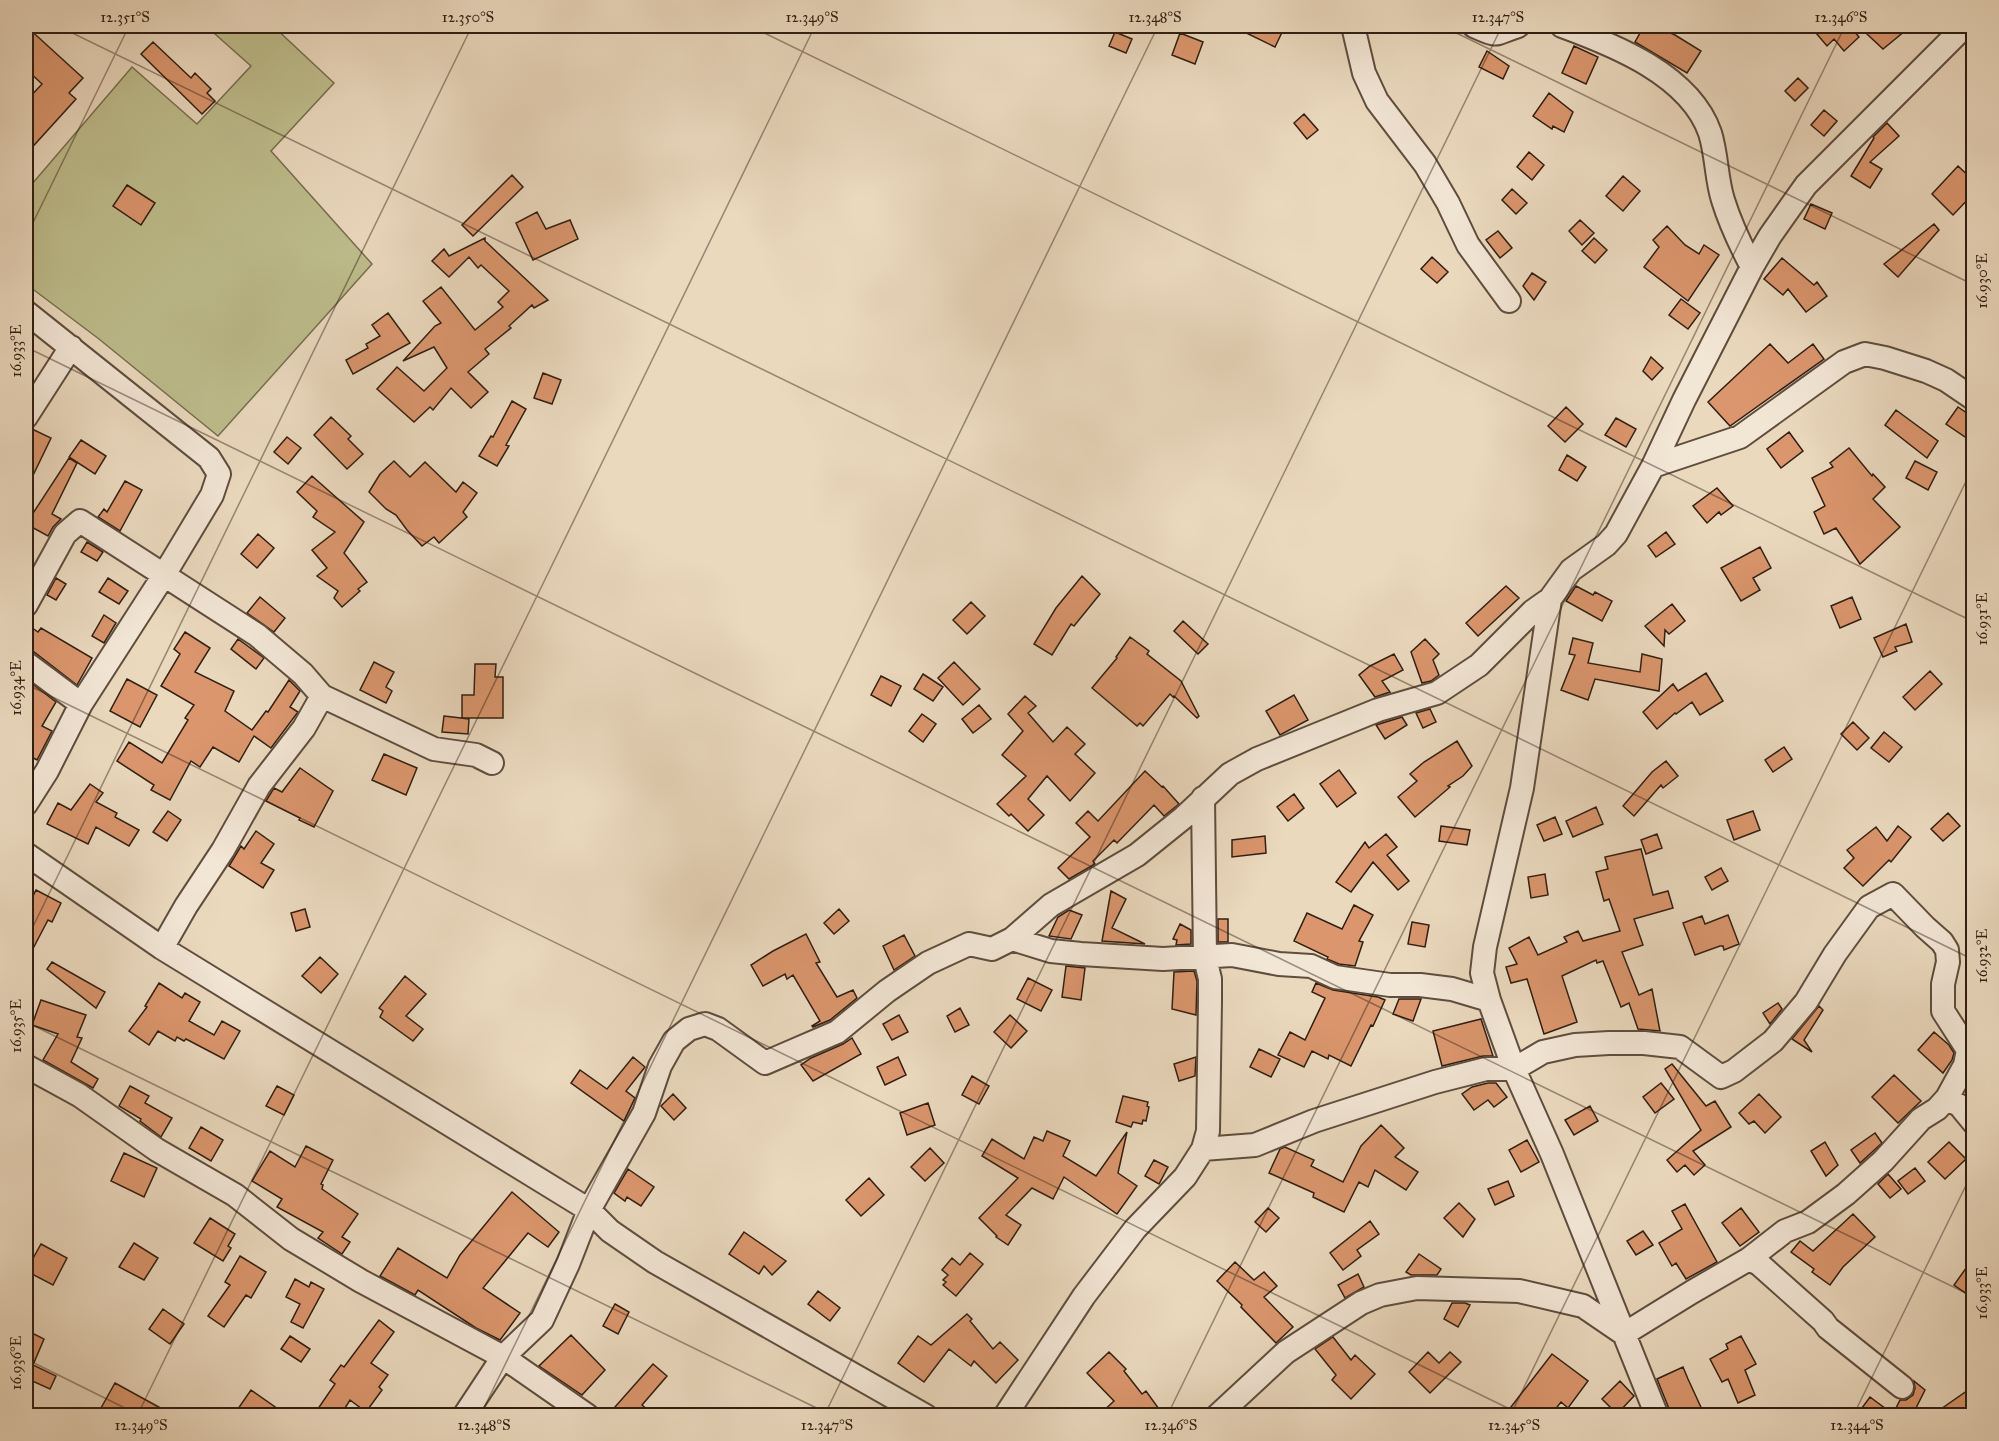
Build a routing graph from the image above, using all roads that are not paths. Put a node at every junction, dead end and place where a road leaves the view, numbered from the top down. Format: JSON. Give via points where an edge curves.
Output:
{"nodes":[{"id":1,"x":1353,"y":26,"type":"edge"},
{"id":2,"x":1474,"y":26,"type":"edge"},
{"id":3,"x":1518,"y":26,"type":"edge"},
{"id":4,"x":1562,"y":26,"type":"edge"},
{"id":5,"x":1965,"y":26,"type":"edge"},
{"id":6,"x":1604,"y":30,"type":"edge"},
{"id":7,"x":1752,"y":267,"type":"junction"},
{"id":8,"x":1509,"y":301,"type":"dead end"},
{"id":9,"x":26,"y":312,"type":"edge"},
{"id":10,"x":71,"y":346,"type":"junction"},
{"id":11,"x":1974,"y":399,"type":"edge"},
{"id":12,"x":26,"y":417,"type":"edge"},
{"id":13,"x":1653,"y":466,"type":"junction"},
{"id":14,"x":164,"y":575,"type":"junction"},
{"id":15,"x":1550,"y":599,"type":"junction"},
{"id":16,"x":26,"y":605,"type":"edge"},
{"id":17,"x":26,"y":663,"type":"edge"},
{"id":18,"x":322,"y":696,"type":"junction"},
{"id":19,"x":81,"y":704,"type":"junction"},
{"id":20,"x":492,"y":763,"type":"dead end"},
{"id":21,"x":1203,"y":798,"type":"junction"},
{"id":22,"x":26,"y":804,"type":"edge"},
{"id":23,"x":26,"y":854,"type":"edge"},
{"id":24,"x":1012,"y":939,"type":"junction"},
{"id":25,"x":162,"y":948,"type":"junction"},
{"id":26,"x":1205,"y":958,"type":"junction"},
{"id":27,"x":1489,"y":1000,"type":"junction"},
{"id":28,"x":26,"y":1066,"type":"edge"},
{"id":29,"x":1514,"y":1069,"type":"junction"},
{"id":30,"x":1947,"y":1098,"type":"junction"},
{"id":31,"x":1974,"y":1123,"type":"edge"},
{"id":32,"x":1203,"y":1149,"type":"junction"},
{"id":33,"x":589,"y":1210,"type":"junction"},
{"id":34,"x":1749,"y":1259,"type":"junction"},
{"id":35,"x":1624,"y":1334,"type":"junction"},
{"id":36,"x":503,"y":1357,"type":"junction"},
{"id":37,"x":1902,"y":1387,"type":"dead end"},
{"id":38,"x":464,"y":1416,"type":"edge"},
{"id":39,"x":588,"y":1416,"type":"edge"},
{"id":40,"x":926,"y":1416,"type":"edge"},
{"id":41,"x":1005,"y":1416,"type":"edge"},
{"id":42,"x":1217,"y":1416,"type":"edge"},
{"id":43,"x":1657,"y":1416,"type":"edge"}],
"edges":[{"from":1,"to":8,"type":"street","via":[[1364,73],[1377,101],[1425,164],[1468,245]]},
{"from":2,"to":3,"type":"street","via":[[1499,34]]},
{"from":4,"to":6,"type":"street"},
{"from":5,"to":7,"type":"street","via":[[1806,185]]},
{"from":6,"to":7,"type":"street","via":[[1673,82],[1695,104],[1709,132],[1722,198]]},
{"from":7,"to":13,"type":"street"},
{"from":9,"to":10,"type":"street"},
{"from":10,"to":12,"type":"street"},
{"from":10,"to":14,"type":"street","via":[[209,458],[219,474],[212,495]]},
{"from":11,"to":13,"type":"street","via":[[1926,371],[1865,354],[1844,362],[1740,437]]},
{"from":13,"to":15,"type":"street","via":[[1616,534],[1571,570]]},
{"from":14,"to":16,"type":"street","via":[[80,521],[65,534]]},
{"from":14,"to":18,"type":"street","via":[[257,635],[303,674]]},
{"from":14,"to":19,"type":"street"},
{"from":15,"to":21,"type":"street","via":[[1479,665],[1437,693],[1378,710],[1257,759],[1230,774]]},
{"from":15,"to":27,"type":"street","via":[[1522,788],[1485,947],[1482,973]]},
{"from":17,"to":19,"type":"street"},
{"from":18,"to":20,"type":"street","via":[[434,749],[476,755]]},
{"from":18,"to":25,"type":"street","via":[[304,728],[259,786]]},
{"from":19,"to":22,"type":"street"},
{"from":21,"to":24,"type":"street","via":[[1137,855],[1051,905]]},
{"from":21,"to":26,"type":"street"},
{"from":23,"to":25,"type":"street"},
{"from":24,"to":26,"type":"street","via":[[1071,953]]},
{"from":24,"to":33,"type":"street","via":[[992,949],[969,945],[928,963],[886,991],[837,1032],[765,1063],[718,1029],[705,1024],[689,1029],[674,1041],[660,1066],[644,1113]]},
{"from":25,"to":33,"type":"street"},
{"from":26,"to":27,"type":"street","via":[[1232,955],[1311,966],[1335,977],[1452,988]]},
{"from":26,"to":32,"type":"street","via":[[1210,1001],[1208,1131]]},
{"from":27,"to":29,"type":"street"},
{"from":28,"to":36,"type":"street","via":[[235,1195],[301,1245]]},
{"from":29,"to":30,"type":"street","via":[[1544,1052],[1609,1042],[1680,1047],[1721,1077],[1734,1071],[1773,1041],[1806,1002],[1869,907],[1893,894],[1947,950],[1943,1011],[1968,1050],[1965,1065]]},
{"from":29,"to":32,"type":"street","via":[[1486,1069],[1436,1082],[1314,1121],[1255,1145]]},
{"from":29,"to":35,"type":"street"},
{"from":30,"to":31,"type":"street"},
{"from":30,"to":34,"type":"street","via":[[1846,1194],[1808,1222],[1785,1231]]},
{"from":32,"to":41,"type":"street","via":[[1185,1177],[1135,1229],[1092,1286]]},
{"from":33,"to":36,"type":"street","via":[[542,1320]]},
{"from":33,"to":40,"type":"street","via":[[610,1231],[655,1262]]},
{"from":34,"to":35,"type":"street"},
{"from":34,"to":37,"type":"street"},
{"from":35,"to":42,"type":"street","via":[[1583,1306],[1519,1291],[1417,1288],[1380,1295],[1361,1303],[1286,1352]]},
{"from":35,"to":43,"type":"street"},
{"from":36,"to":38,"type":"street"},
{"from":36,"to":39,"type":"street"}]}
